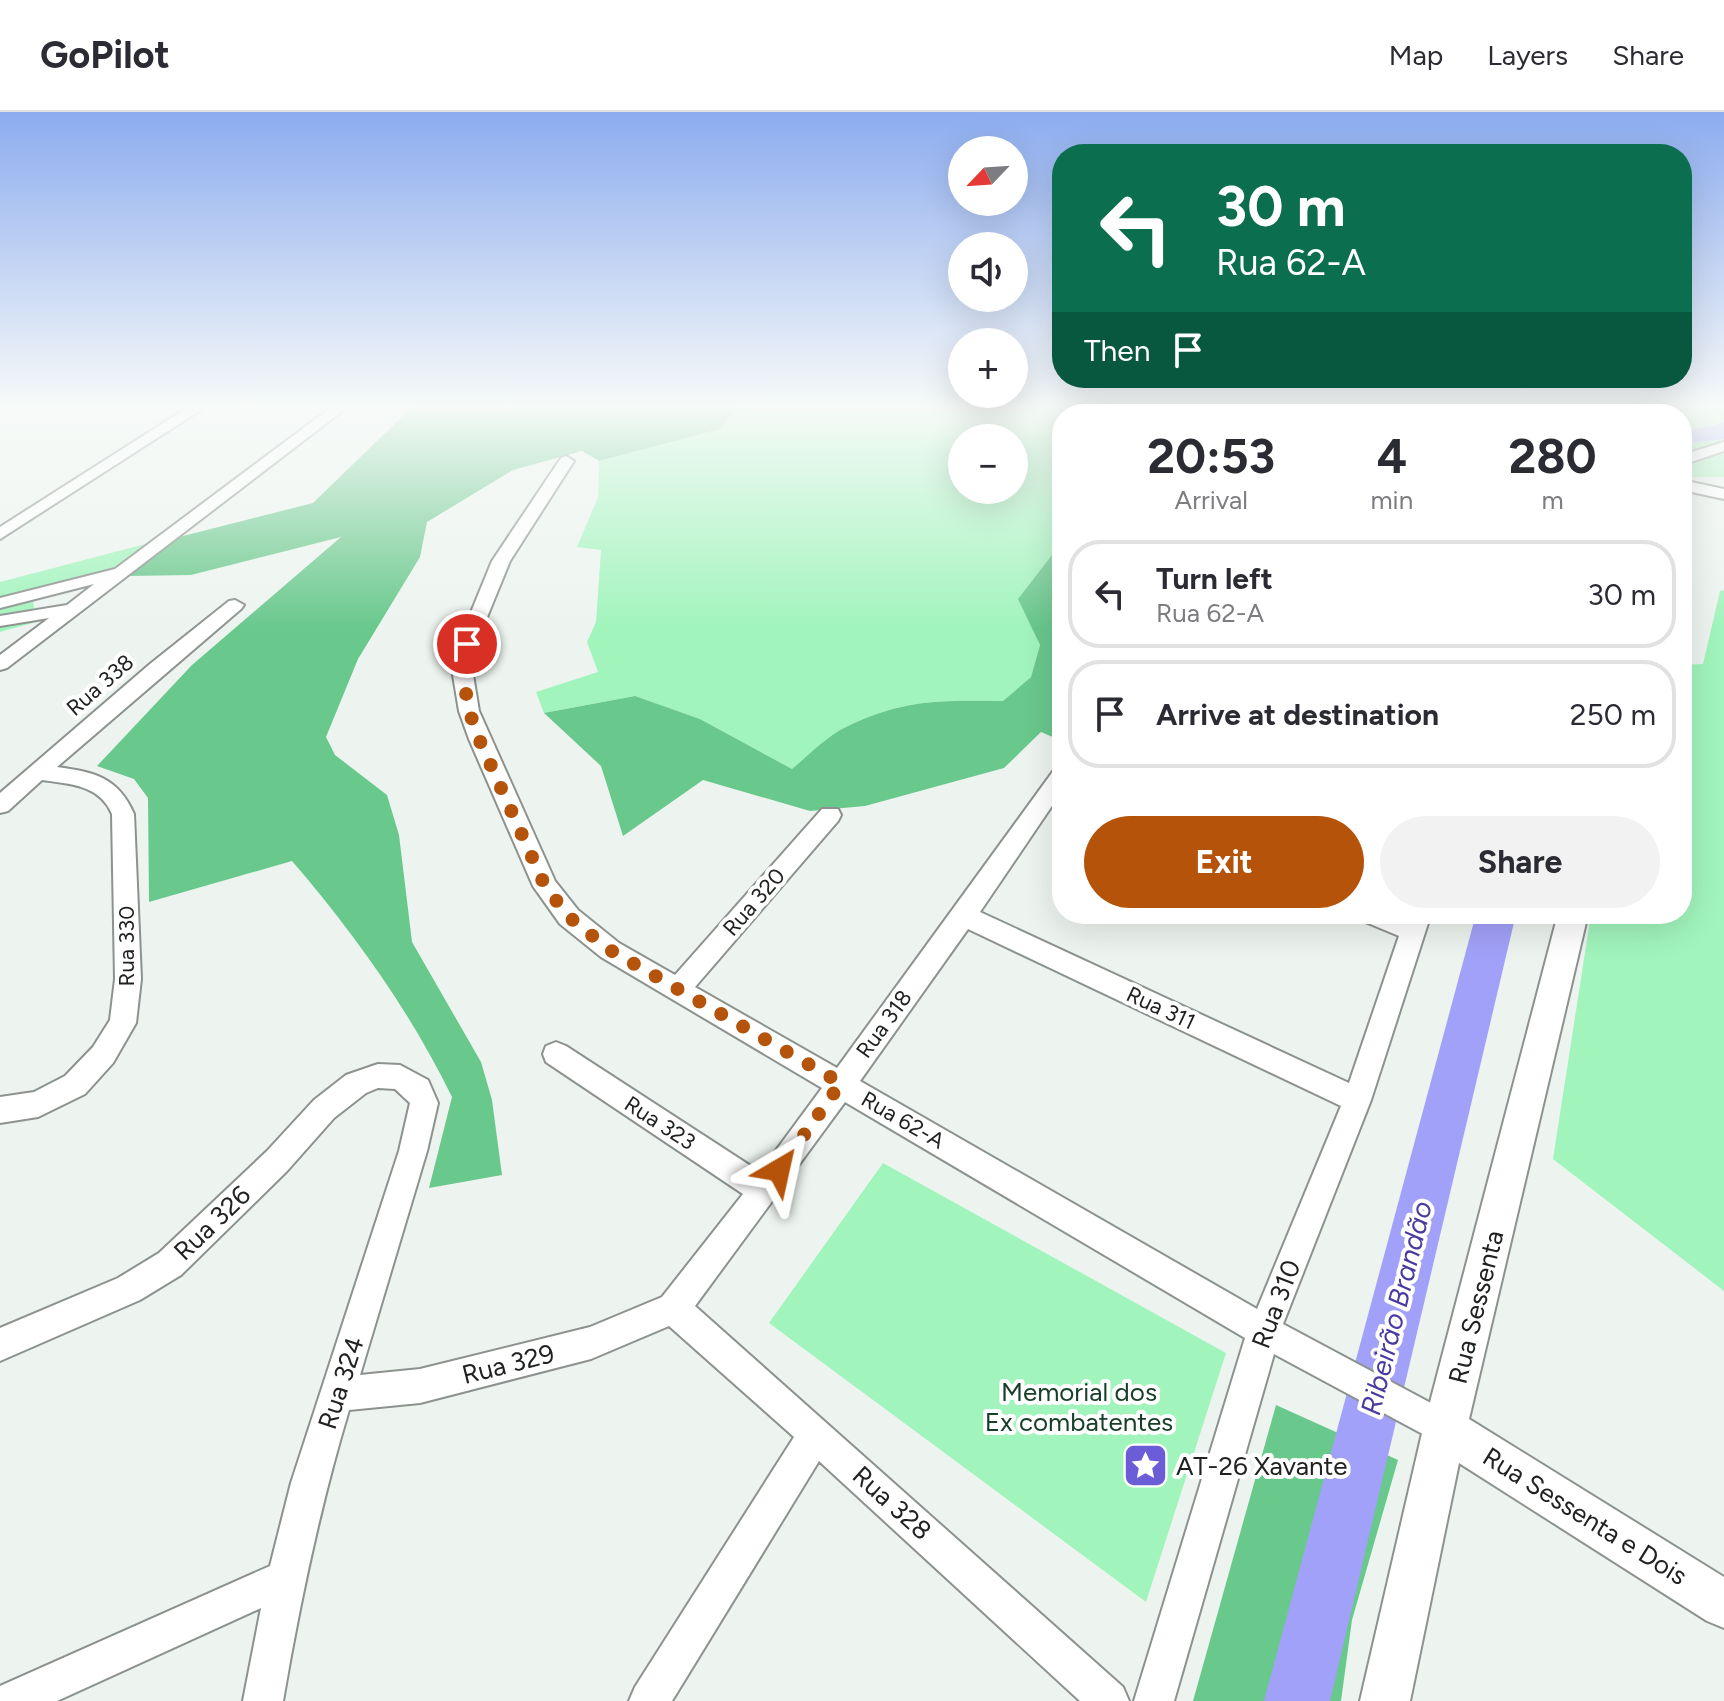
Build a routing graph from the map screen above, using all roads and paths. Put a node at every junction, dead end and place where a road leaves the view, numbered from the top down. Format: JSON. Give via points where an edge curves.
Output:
{"nodes":[{"id":1,"x":84,"y":480,"type":"edge"},
{"id":2,"x":245,"y":480,"type":"edge"},
{"id":3,"x":554,"y":480,"type":"edge"},
{"id":4,"x":1692,"y":487,"type":"edge"},
{"id":5,"x":1724,"y":494,"type":"edge"},
{"id":6,"x":0,"y":534,"type":"edge"},
{"id":7,"x":124,"y":572,"type":"junction"},
{"id":8,"x":60,"y":588,"type":"junction"},
{"id":9,"x":0,"y":603,"type":"edge"},
{"id":10,"x":235,"y":605,"type":"dead end"},
{"id":11,"x":75,"y":609,"type":"junction"},
{"id":12,"x":54,"y":611,"type":"junction"},
{"id":13,"x":0,"y":621,"type":"edge"},
{"id":14,"x":0,"y":664,"type":"edge"},
{"id":15,"x":37,"y":772,"type":"junction"},
{"id":16,"x":1052,"y":791,"type":"edge"},
{"id":17,"x":0,"y":805,"type":"edge"},
{"id":18,"x":830,"y":815,"type":"dead end"},
{"id":19,"x":964,"y":916,"type":"junction"},
{"id":20,"x":1414,"y":924,"type":"edge"},
{"id":21,"x":1571,"y":924,"type":"edge"},
{"id":22,"x":678,"y":989,"type":"junction"},
{"id":23,"x":556,"y":1054,"type":"dead end"},
{"id":24,"x":400,"y":1077,"type":"joint"},
{"id":25,"x":841,"y":1083,"type":"junction"},
{"id":26,"x":1357,"y":1100,"type":"junction"},
{"id":27,"x":0,"y":1110,"type":"edge"},
{"id":28,"x":764,"y":1191,"type":"junction"},
{"id":29,"x":673,"y":1308,"type":"junction"},
{"id":30,"x":1264,"y":1331,"type":"junction"},
{"id":31,"x":0,"y":1345,"type":"edge"},
{"id":32,"x":337,"y":1394,"type":"junction"},
{"id":33,"x":1445,"y":1429,"type":"junction"},
{"id":34,"x":816,"y":1434,"type":"junction"},
{"id":35,"x":286,"y":1578,"type":"junction"},
{"id":36,"x":1724,"y":1604,"type":"edge"},
{"id":37,"x":12,"y":1701,"type":"edge"},
{"id":38,"x":263,"y":1701,"type":"edge"},
{"id":39,"x":649,"y":1701,"type":"edge"},
{"id":40,"x":1109,"y":1701,"type":"edge"},
{"id":41,"x":1154,"y":1701,"type":"edge"},
{"id":42,"x":1385,"y":1701,"type":"edge"}],
"edges":[{"from":1,"to":6,"type":"street"},
{"from":2,"to":7,"type":"street"},
{"from":3,"to":22,"type":"street","name":"Rua 62-A","via":[[501,561],[467,644],[463,675],[469,711],[545,886],[569,917],[610,950]]},
{"from":4,"to":5,"type":"street"},
{"from":7,"to":8,"type":"street"},
{"from":7,"to":11,"type":"street"},
{"from":8,"to":9,"type":"street"},
{"from":8,"to":12,"type":"street"},
{"from":10,"to":15,"type":"street","name":"Rua 338"},
{"from":11,"to":12,"type":"street"},
{"from":11,"to":14,"type":"street"},
{"from":12,"to":13,"type":"street"},
{"from":15,"to":17,"type":"street","name":"Rua 338"},
{"from":15,"to":27,"type":"street","name":"Rua 330","via":[[94,782],[120,801],[128,979],[123,1023],[75,1085],[38,1104]]},
{"from":16,"to":19,"type":"street","name":"Rua 318"},
{"from":18,"to":22,"type":"street","name":"Rua 320"},
{"from":19,"to":25,"type":"street","name":"Rua 318"},
{"from":19,"to":26,"type":"street","name":"Rua 311"},
{"from":20,"to":26,"type":"street","name":"Rua 310"},
{"from":21,"to":33,"type":"street","name":"Rua Sessenta"},
{"from":22,"to":25,"type":"street","name":"Rua 62-A"},
{"from":23,"to":28,"type":"street","name":"Rua 323"},
{"from":24,"to":31,"type":"street","name":"Rua 326","via":[[378,1076],[356,1084],[324,1109],[170,1264],[129,1289]]},
{"from":24,"to":32,"type":"street","name":"Rua 324","via":[[418,1089],[424,1103]]},
{"from":25,"to":28,"type":"street","name":"Rua 318"},
{"from":25,"to":30,"type":"street","name":"Rua 62-A"},
{"from":26,"to":30,"type":"street","name":"Rua 310"},
{"from":28,"to":29,"type":"street","name":"Rua 318"},
{"from":29,"to":32,"type":"street","name":"Rua 329","via":[[591,1343],[420,1386]]},
{"from":29,"to":34,"type":"street","name":"Rua 328"},
{"from":30,"to":33,"type":"street","name":"Rua 62-A"},
{"from":30,"to":41,"type":"street","name":"Rua 310"},
{"from":32,"to":35,"type":"street","name":"Rua 324"},
{"from":33,"to":36,"type":"street","name":"Rua Sessenta e Dois"},
{"from":33,"to":42,"type":"street","name":"Rua Sessenta"},
{"from":34,"to":39,"type":"street"},
{"from":34,"to":40,"type":"street","name":"Rua 328"},
{"from":35,"to":37,"type":"street"},
{"from":35,"to":38,"type":"street","name":"Rua 324"}]}
